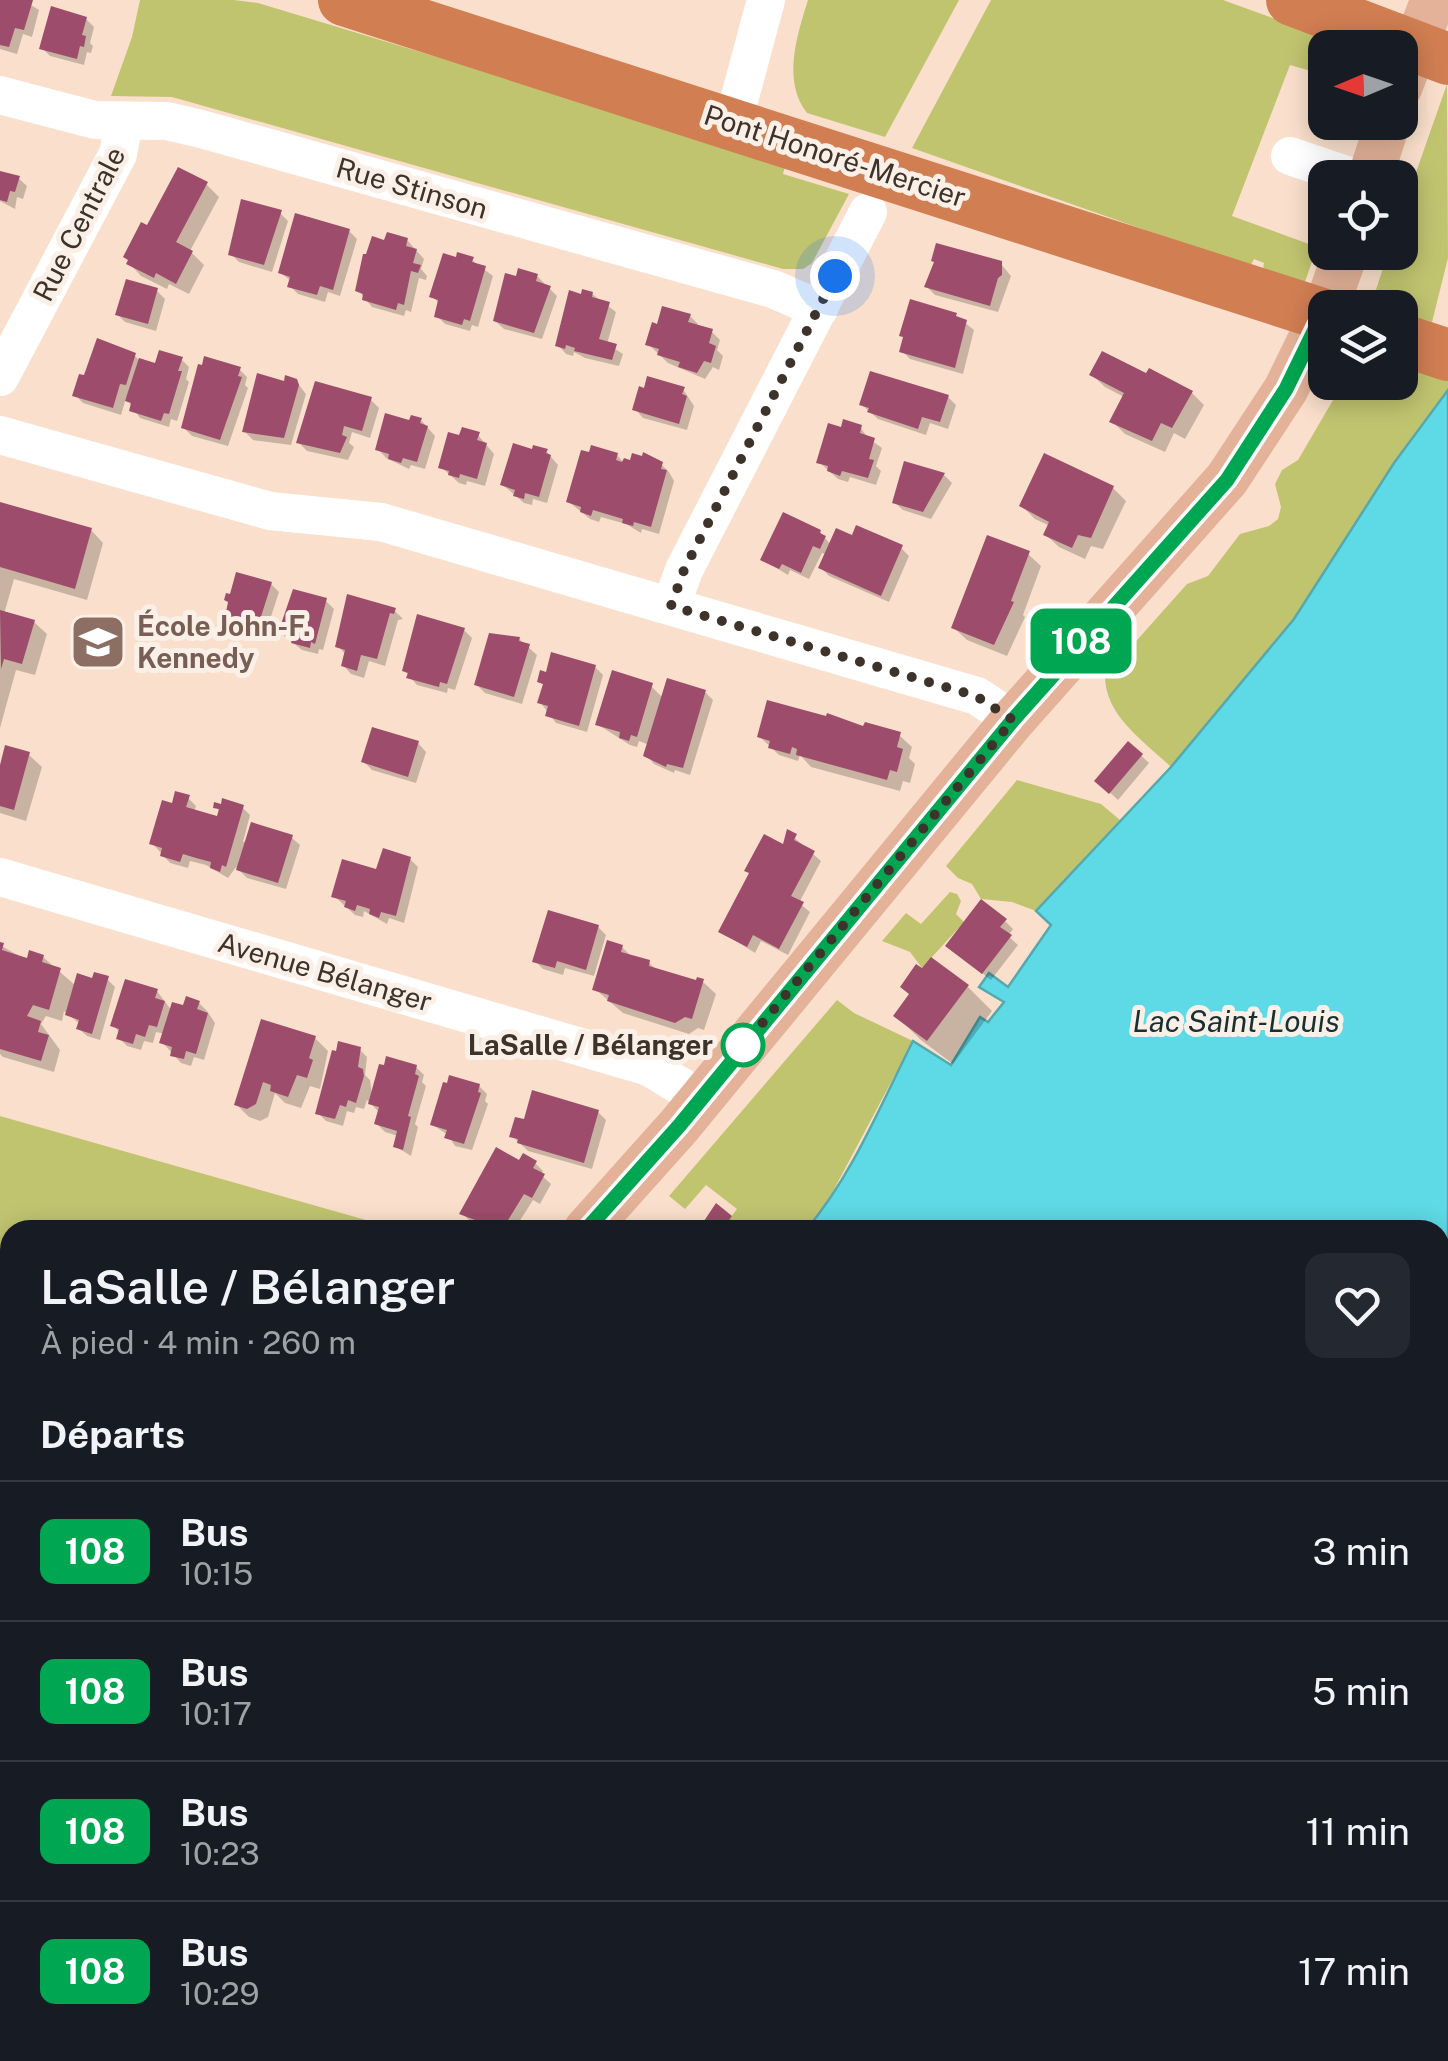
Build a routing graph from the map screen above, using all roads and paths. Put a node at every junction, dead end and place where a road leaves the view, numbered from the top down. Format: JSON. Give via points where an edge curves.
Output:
{"nodes":[{"id":1,"x":344,"y":0,"type":"edge"},
{"id":2,"x":766,"y":0,"type":"edge"},
{"id":3,"x":1292,"y":0,"type":"edge"},
{"id":4,"x":1433,"y":0,"type":"edge"},
{"id":5,"x":1418,"y":40,"type":"edge"},
{"id":6,"x":1448,"y":59,"type":"edge"},
{"id":7,"x":0,"y":95,"type":"edge"},
{"id":8,"x":124,"y":122,"type":"junction"},
{"id":9,"x":732,"y":122,"type":"junction"},
{"id":10,"x":1290,"y":156,"type":"dead end"},
{"id":11,"x":1308,"y":162,"type":"edge"},
{"id":12,"x":864,"y":188,"type":"junction"},
{"id":13,"x":1308,"y":306,"type":"edge"},
{"id":14,"x":819,"y":308,"type":"junction"},
{"id":15,"x":1308,"y":344,"type":"edge"},
{"id":16,"x":1418,"y":345,"type":"edge"},
{"id":17,"x":1448,"y":355,"type":"edge"},
{"id":18,"x":0,"y":377,"type":"edge"},
{"id":19,"x":0,"y":435,"type":"edge"},
{"id":20,"x":671,"y":606,"type":"junction"},
{"id":21,"x":1013,"y":720,"type":"junction"},
{"id":22,"x":0,"y":878,"type":"edge"},
{"id":23,"x":700,"y":1098,"type":"junction"},
{"id":24,"x":595,"y":1220,"type":"edge"}],
"edges":[{"from":1,"to":9,"type":"highway","name":"Pont Honoré-Mercier"},
{"from":2,"to":9,"type":"street"},
{"from":3,"to":6,"type":"highway"},
{"from":4,"to":5,"type":"main road"},
{"from":7,"to":8,"type":"street","name":"Rue Stinson"},
{"from":8,"to":14,"type":"street","name":"Rue Stinson","via":[[201,129],[773,289]]},
{"from":8,"to":18,"type":"street","name":"Rue Centrale","via":[[118,154]]},
{"from":9,"to":12,"type":"highway","name":"Pont Honoré-Mercier"},
{"from":10,"to":11,"type":"street"},
{"from":12,"to":13,"type":"highway","name":"Pont Honoré-Mercier","via":[[920,183]]},
{"from":12,"to":14,"type":"street"},
{"from":14,"to":20,"type":"street"},
{"from":15,"to":21,"type":"main road","via":[[1227,480]]},
{"from":16,"to":17,"type":"highway"},
{"from":19,"to":20,"type":"street","via":[[270,511],[366,518]]},
{"from":20,"to":21,"type":"street","via":[[976,696]]},
{"from":21,"to":23,"type":"main road"},
{"from":22,"to":23,"type":"street","name":"Avenue Bélanger","via":[[648,1067]]},
{"from":23,"to":24,"type":"main road"}]}
